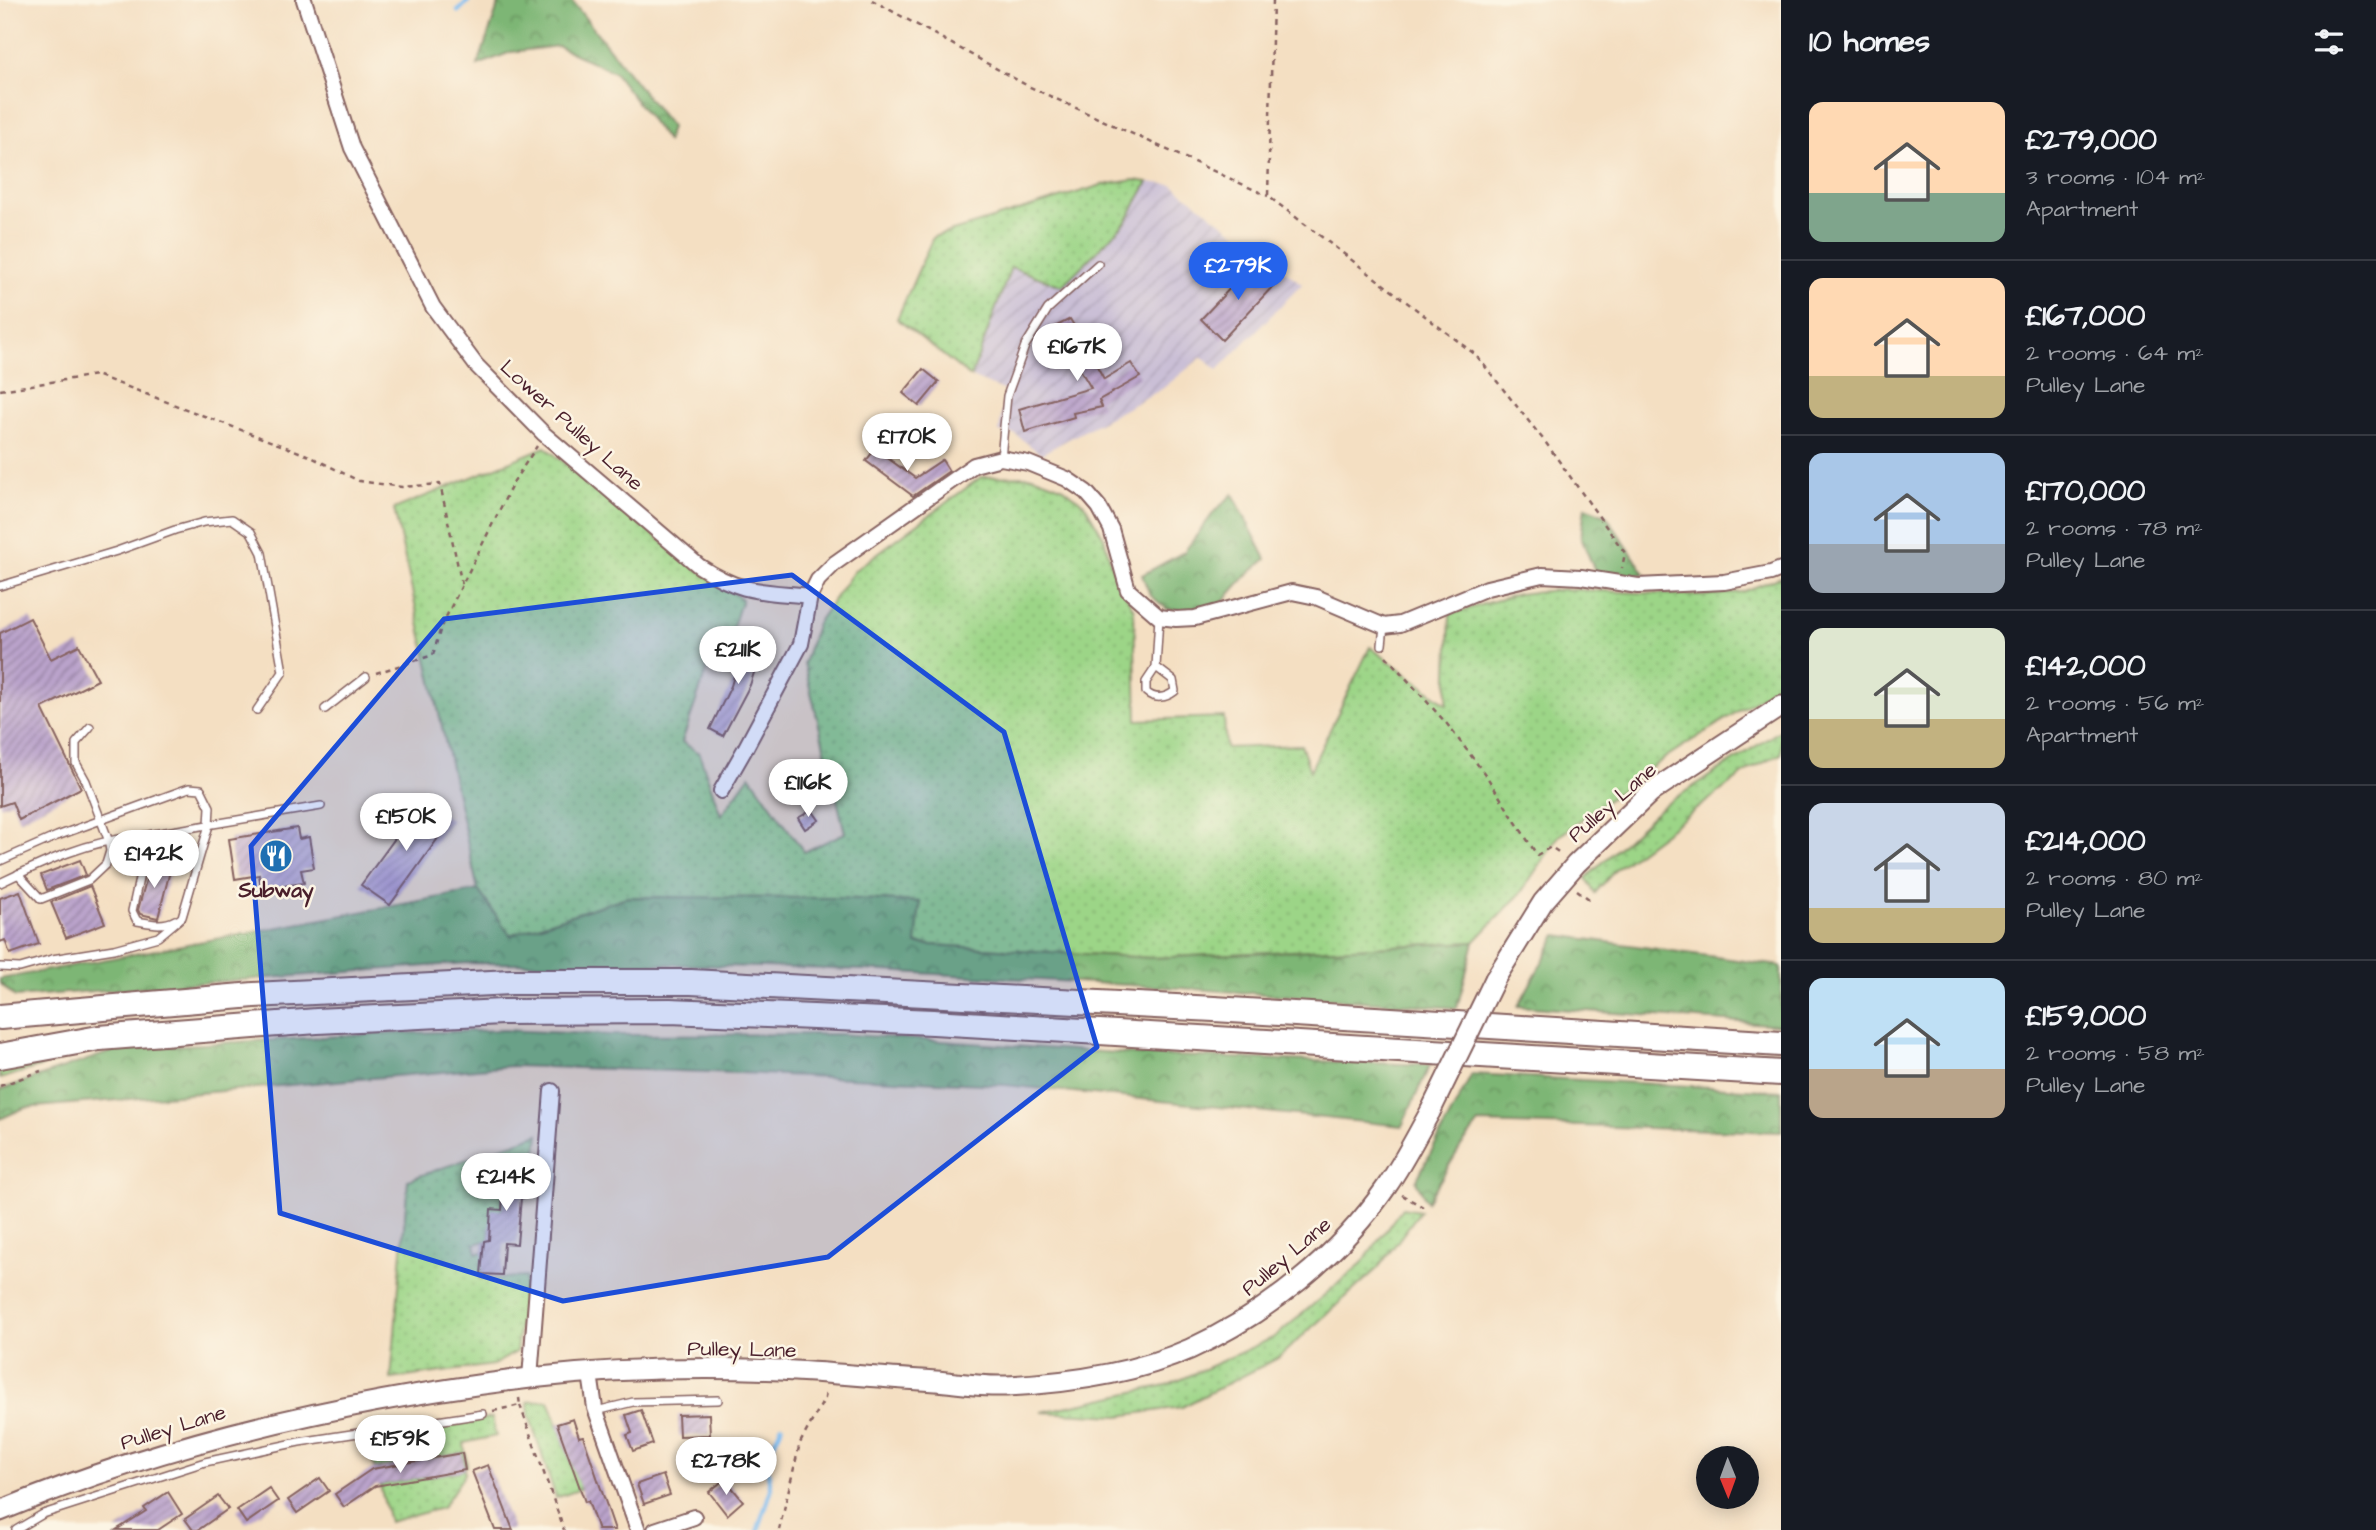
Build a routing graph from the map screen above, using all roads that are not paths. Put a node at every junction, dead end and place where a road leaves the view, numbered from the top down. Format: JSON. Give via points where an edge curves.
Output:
{"nodes":[{"id":1,"x":304,"y":0,"type":"edge"},
{"id":2,"x":1097,"y":264,"type":"dead end"},
{"id":3,"x":1001,"y":458,"type":"junction"},
{"id":4,"x":1781,"y":569,"type":"edge"},
{"id":5,"x":0,"y":586,"type":"edge"},
{"id":6,"x":810,"y":596,"type":"junction"},
{"id":7,"x":1159,"y":617,"type":"junction"},
{"id":8,"x":1384,"y":626,"type":"junction"},
{"id":9,"x":1382,"y":645,"type":"road end"},
{"id":10,"x":1156,"y":667,"type":"junction"},
{"id":11,"x":366,"y":677,"type":"road end"},
{"id":12,"x":1781,"y":706,"type":"edge"},
{"id":13,"x":325,"y":709,"type":"dead end"},
{"id":14,"x":257,"y":710,"type":"dead end"},
{"id":15,"x":90,"y":727,"type":"dead end"},
{"id":16,"x":721,"y":791,"type":"dead end"},
{"id":17,"x":321,"y":806,"type":"dead end"},
{"id":18,"x":100,"y":821,"type":"junction"},
{"id":19,"x":209,"y":825,"type":"junction"},
{"id":20,"x":136,"y":837,"type":"junction"},
{"id":21,"x":108,"y":839,"type":"junction"},
{"id":22,"x":0,"y":860,"type":"edge"},
{"id":23,"x":19,"y":874,"type":"junction"},
{"id":24,"x":0,"y":883,"type":"edge"},
{"id":25,"x":182,"y":917,"type":"junction"},
{"id":26,"x":0,"y":967,"type":"edge"},
{"id":27,"x":0,"y":1017,"type":"edge"},
{"id":28,"x":1781,"y":1044,"type":"edge"},
{"id":29,"x":0,"y":1056,"type":"edge"},
{"id":30,"x":1781,"y":1073,"type":"edge"},
{"id":31,"x":552,"y":1091,"type":"dead end"},
{"id":32,"x":590,"y":1374,"type":"junction"},
{"id":33,"x":524,"y":1379,"type":"junction"},
{"id":34,"x":718,"y":1400,"type":"dead end"},
{"id":35,"x":596,"y":1411,"type":"junction"},
{"id":36,"x":483,"y":1414,"type":"road end"},
{"id":37,"x":0,"y":1511,"type":"edge"},
{"id":38,"x":694,"y":1517,"type":"dead end"},
{"id":39,"x":16,"y":1530,"type":"edge"},
{"id":40,"x":638,"y":1530,"type":"edge"},
{"id":41,"x":655,"y":1530,"type":"edge"}],
"edges":[{"from":1,"to":6,"type":"street","name":"Lower Pulley Lane","via":[[352,148],[433,307],[477,366],[544,434],[699,566],[723,582],[751,591]]},
{"from":2,"to":3,"type":"lane","via":[[1048,309],[1026,346],[1007,396]]},
{"from":3,"to":6,"type":"street","via":[[974,465],[835,563]]},
{"from":3,"to":7,"type":"street","via":[[1028,463],[1086,492],[1111,529],[1128,590]]},
{"from":4,"to":8,"type":"street","via":[[1724,582],[1638,586],[1542,575],[1487,588],[1400,625]]},
{"from":5,"to":14,"type":"lane","via":[[175,530],[232,519],[251,532],[262,553],[283,672]]},
{"from":6,"to":16,"type":"street","via":[[801,644]]},
{"from":7,"to":8,"type":"street","via":[[1195,618],[1292,592],[1316,597]]},
{"from":7,"to":10,"type":"lane"},
{"from":8,"to":9,"type":"lane"},
{"from":10,"to":10,"type":"lane","via":[[1173,680],[1175,691],[1170,695],[1160,698],[1146,692],[1146,682]]},
{"from":11,"to":13,"type":"lane"},
{"from":12,"to":32,"type":"street","name":"Pulley Lane","bridge":true,"via":[[1651,792],[1543,902],[1495,979],[1430,1112],[1387,1187],[1313,1268],[1267,1306],[1189,1349],[1089,1378],[1004,1386],[739,1370]]},
{"from":15,"to":18,"type":"lane","via":[[76,743],[76,763]]},
{"from":17,"to":19,"type":"lane"},
{"from":18,"to":19,"type":"lane","via":[[189,788],[201,789],[210,807]]},
{"from":18,"to":21,"type":"lane"},
{"from":18,"to":22,"type":"lane"},
{"from":19,"to":20,"type":"lane"},
{"from":19,"to":25,"type":"lane"},
{"from":20,"to":21,"type":"lane"},
{"from":20,"to":25,"type":"lane","via":[[143,860],[132,911],[137,921],[170,923]]},
{"from":21,"to":23,"type":"lane"},
{"from":21,"to":23,"type":"lane","via":[[106,864],[89,880],[41,899]]},
{"from":23,"to":24,"type":"lane"},
{"from":25,"to":26,"type":"lane","via":[[158,937],[20,968]]},
{"from":27,"to":28,"type":"highway","via":[[254,995],[429,986],[691,982]]},
{"from":29,"to":30,"type":"highway","via":[[99,1038],[317,1021],[502,1012],[670,1011],[933,1022]]},
{"from":31,"to":33,"type":"street"},
{"from":32,"to":33,"type":"street","name":"Pulley Lane"},
{"from":32,"to":35,"type":"street"},
{"from":33,"to":37,"type":"street","name":"Pulley Lane","via":[[435,1390],[230,1432]]},
{"from":34,"to":35,"type":"lane","via":[[633,1402]]},
{"from":35,"to":40,"type":"street"},
{"from":36,"to":39,"type":"lane","via":[[299,1442],[205,1462],[43,1514]]},
{"from":38,"to":41,"type":"street"}]}
